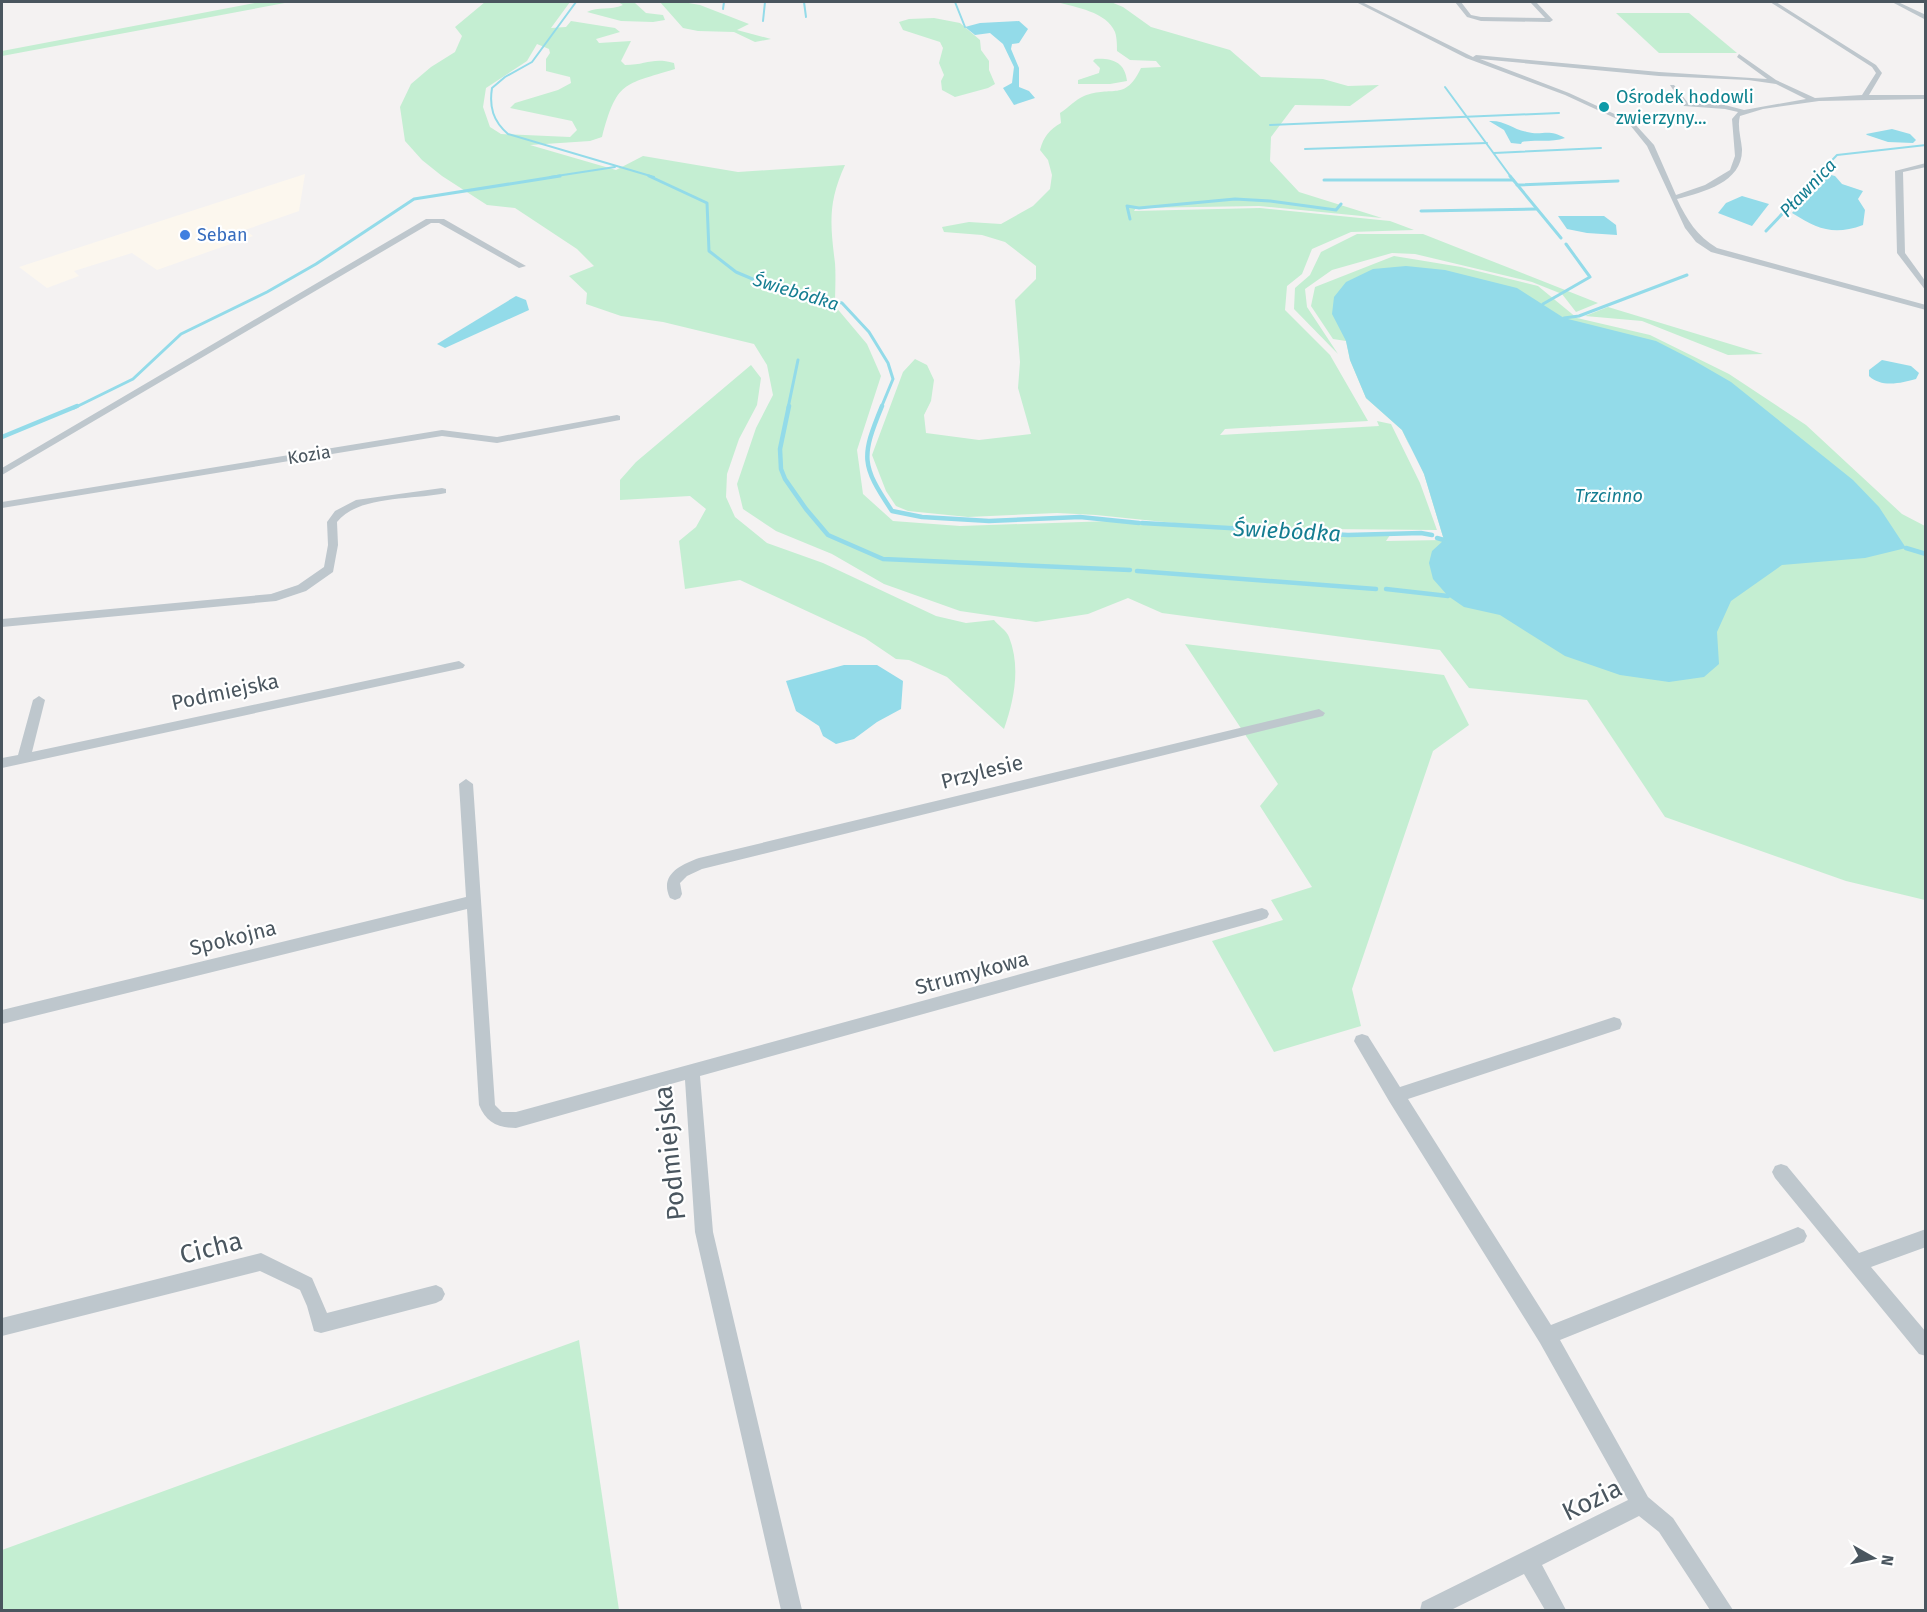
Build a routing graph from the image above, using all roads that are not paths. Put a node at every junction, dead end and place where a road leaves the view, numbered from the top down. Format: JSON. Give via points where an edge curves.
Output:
{"nodes":[{"id":1,"x":1359,"y":2,"type":"edge"},
{"id":2,"x":1458,"y":2,"type":"edge"},
{"id":3,"x":1533,"y":2,"type":"edge"},
{"id":4,"x":1773,"y":2,"type":"edge"},
{"id":5,"x":1895,"y":2,"type":"edge"},
{"id":6,"x":1926,"y":18,"type":"edge"},
{"id":7,"x":1739,"y":56,"type":"dead end"},
{"id":8,"x":1468,"y":57,"type":"junction"},
{"id":9,"x":1778,"y":82,"type":"junction"},
{"id":10,"x":1672,"y":86,"type":"dead end"},
{"id":11,"x":1865,"y":98,"type":"junction"},
{"id":12,"x":1926,"y":98,"type":"edge"},
{"id":13,"x":1816,"y":101,"type":"junction"},
{"id":14,"x":1744,"y":112,"type":"junction"},
{"id":15,"x":1926,"y":165,"type":"edge"},
{"id":16,"x":1673,"y":198,"type":"junction"},
{"id":17,"x":522,"y":266,"type":"dead end"},
{"id":18,"x":1926,"y":289,"type":"edge"},
{"id":19,"x":1926,"y":308,"type":"edge"},
{"id":20,"x":617,"y":418,"type":"dead end"},
{"id":21,"x":2,"y":472,"type":"edge"},
{"id":22,"x":442,"y":491,"type":"dead end"},
{"id":23,"x":2,"y":505,"type":"edge"},
{"id":24,"x":2,"y":623,"type":"edge"},
{"id":25,"x":459,"y":666,"type":"dead end"},
{"id":26,"x":39,"y":700,"type":"dead end"},
{"id":27,"x":1319,"y":713,"type":"dead end"},
{"id":28,"x":24,"y":758,"type":"junction"},
{"id":29,"x":2,"y":763,"type":"edge"},
{"id":30,"x":466,"y":784,"type":"dead end"},
{"id":31,"x":675,"y":894,"type":"dead end"},
{"id":32,"x":474,"y":901,"type":"junction"},
{"id":33,"x":1262,"y":914,"type":"dead end"},
{"id":34,"x":2,"y":1017,"type":"edge"},
{"id":35,"x":1614,"y":1024,"type":"dead end"},
{"id":36,"x":1362,"y":1041,"type":"dead end"},
{"id":37,"x":692,"y":1071,"type":"junction"},
{"id":38,"x":1395,"y":1096,"type":"junction"},
{"id":39,"x":1781,"y":1172,"type":"dead end"},
{"id":40,"x":1798,"y":1236,"type":"dead end"},
{"id":41,"x":1926,"y":1238,"type":"edge"},
{"id":42,"x":1856,"y":1263,"type":"junction"},
{"id":43,"x":436,"y":1294,"type":"dead end"},
{"id":44,"x":2,"y":1326,"type":"edge"},
{"id":45,"x":1547,"y":1336,"type":"junction"},
{"id":46,"x":1926,"y":1347,"type":"edge"},
{"id":47,"x":1641,"y":1504,"type":"junction"},
{"id":48,"x":1530,"y":1561,"type":"junction"},
{"id":49,"x":1438,"y":1607,"type":"edge"},
{"id":50,"x":792,"y":1611,"type":"edge"},
{"id":51,"x":1556,"y":1611,"type":"edge"},
{"id":52,"x":1722,"y":1611,"type":"edge"}],
"edges":[{"from":1,"to":8,"type":"street"},
{"from":2,"to":3,"type":"street","via":[[1469,16],[1481,19],[1550,20]]},
{"from":4,"to":11,"type":"street","via":[[1874,66],[1879,75]]},
{"from":5,"to":6,"type":"street"},
{"from":7,"to":9,"type":"street"},
{"from":8,"to":9,"type":"street"},
{"from":8,"to":16,"type":"street","via":[[1567,94],[1632,124],[1650,145]]},
{"from":9,"to":13,"type":"street"},
{"from":10,"to":14,"type":"street","via":[[1686,105]]},
{"from":11,"to":12,"type":"street"},
{"from":11,"to":13,"type":"street"},
{"from":13,"to":14,"type":"street"},
{"from":14,"to":16,"type":"street","via":[[1735,119],[1734,170],[1727,177]]},
{"from":15,"to":18,"type":"street","via":[[1899,171],[1899,232],[1901,253]]},
{"from":16,"to":19,"type":"street","via":[[1692,235],[1714,250]]},
{"from":17,"to":21,"type":"street","via":[[441,221],[429,222]]},
{"from":20,"to":23,"type":"street","name":"Kozia","via":[[496,440],[442,433]]},
{"from":22,"to":24,"type":"street","via":[[356,503],[339,513],[332,522],[329,569],[302,588],[272,598]]},
{"from":25,"to":28,"type":"street","name":"Podmiejska"},
{"from":26,"to":28,"type":"street"},
{"from":27,"to":31,"type":"street","name":"Przylesie","via":[[699,864],[673,881]]},
{"from":28,"to":29,"type":"street","name":"Podmiejska"},
{"from":30,"to":32,"type":"street","name":"Podmiejska"},
{"from":32,"to":34,"type":"street","name":"Spokojna"},
{"from":32,"to":37,"type":"street","name":"Podmiejska","via":[[486,1105],[495,1117],[516,1120]]},
{"from":33,"to":37,"type":"street","name":"Strumykowa"},
{"from":35,"to":38,"type":"street"},
{"from":36,"to":38,"type":"street"},
{"from":37,"to":50,"type":"street","name":"Podmiejska","via":[[704,1232]]},
{"from":38,"to":45,"type":"street"},
{"from":39,"to":42,"type":"street"},
{"from":40,"to":45,"type":"street"},
{"from":41,"to":42,"type":"street"},
{"from":42,"to":46,"type":"street"},
{"from":43,"to":44,"type":"street","name":"Cicha","via":[[321,1324],[306,1284],[261,1262]]},
{"from":45,"to":47,"type":"street"},
{"from":47,"to":48,"type":"street","name":"Kozia"},
{"from":47,"to":52,"type":"street","name":"Kozia","via":[[1666,1525]]},
{"from":48,"to":49,"type":"street","name":"Kozia"},
{"from":48,"to":51,"type":"street"}]}
